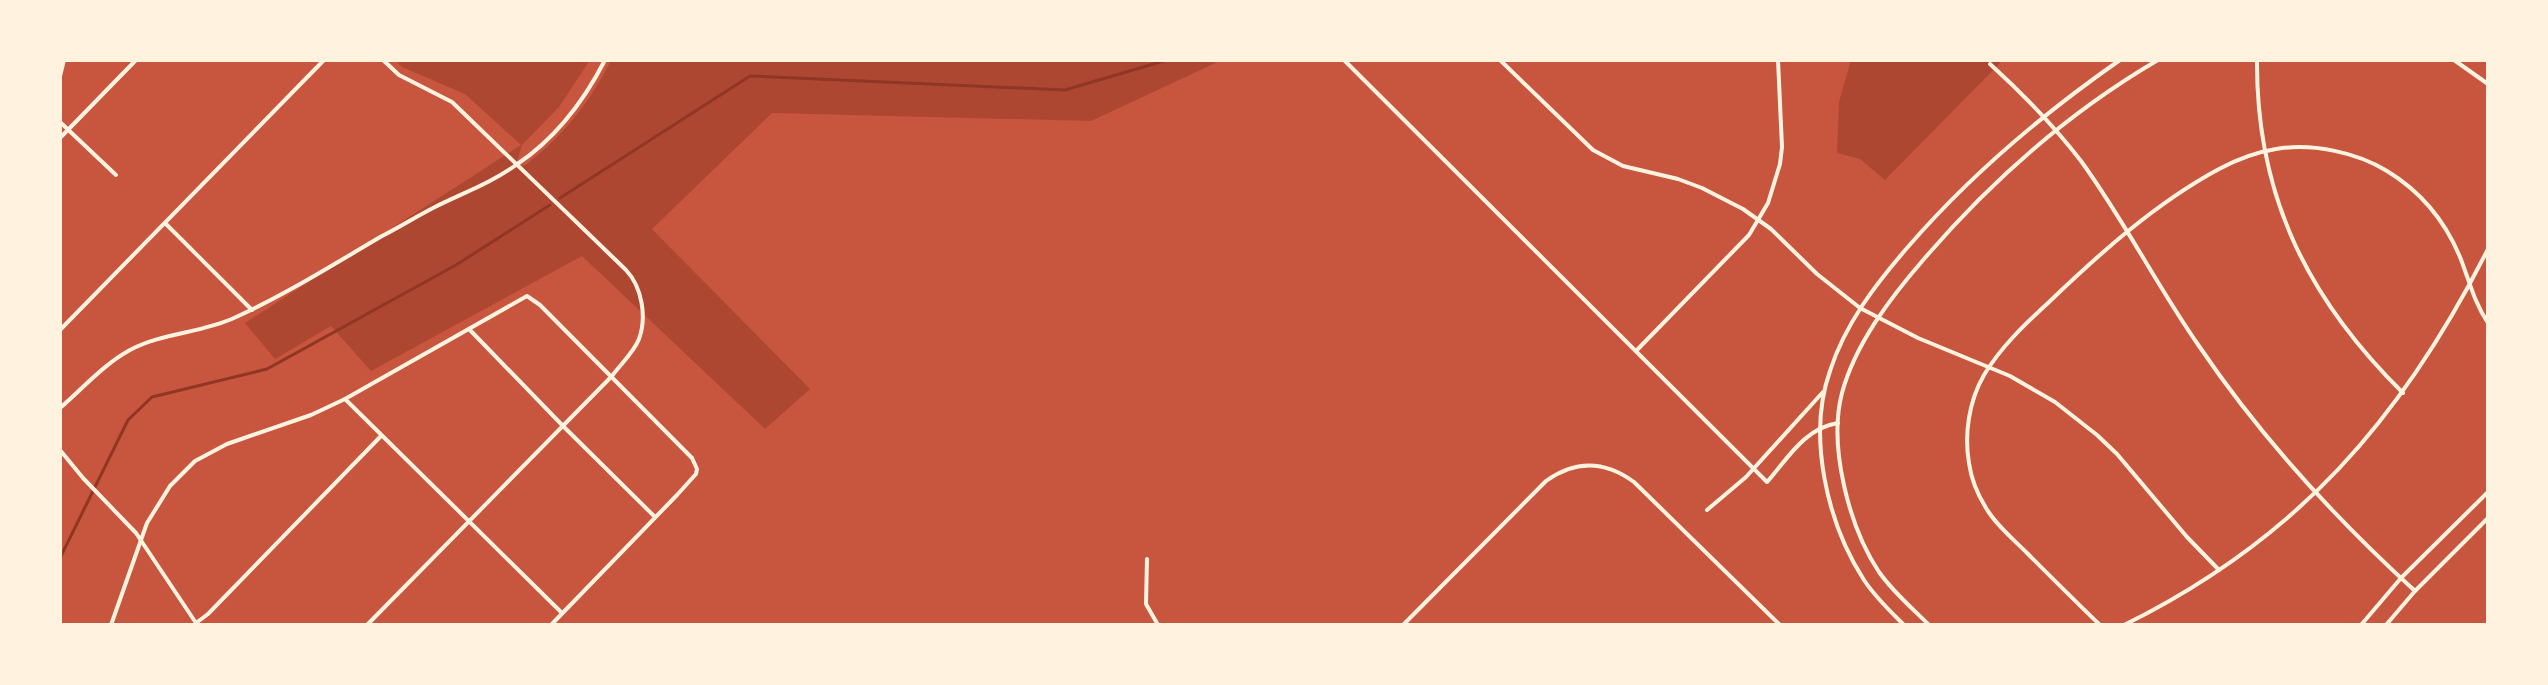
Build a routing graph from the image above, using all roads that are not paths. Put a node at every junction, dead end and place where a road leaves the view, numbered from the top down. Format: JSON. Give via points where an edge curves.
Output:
{"nodes":[{"id":1,"x":64,"y":60,"type":"edge"},
{"id":2,"x":136,"y":60,"type":"edge"},
{"id":3,"x":324,"y":60,"type":"edge"},
{"id":4,"x":383,"y":60,"type":"edge"},
{"id":5,"x":605,"y":60,"type":"edge"},
{"id":6,"x":1344,"y":60,"type":"edge"},
{"id":7,"x":1500,"y":60,"type":"edge"},
{"id":8,"x":1778,"y":60,"type":"edge"},
{"id":9,"x":2120,"y":60,"type":"edge"},
{"id":10,"x":2158,"y":60,"type":"edge"},
{"id":11,"x":2257,"y":60,"type":"edge"},
{"id":12,"x":2454,"y":60,"type":"edge"},
{"id":13,"x":1990,"y":64,"type":"dead end"},
{"id":14,"x":60,"y":76,"type":"edge"},
{"id":15,"x":2488,"y":84,"type":"edge"},
{"id":16,"x":2042,"y":116,"type":"junction"},
{"id":17,"x":60,"y":122,"type":"edge"},
{"id":18,"x":68,"y":129,"type":"junction"},
{"id":19,"x":2055,"y":131,"type":"junction"},
{"id":20,"x":60,"y":138,"type":"edge"},
{"id":21,"x":2265,"y":152,"type":"junction"},
{"id":22,"x":516,"y":165,"type":"junction"},
{"id":23,"x":116,"y":175,"type":"dead end"},
{"id":24,"x":1759,"y":220,"type":"junction"},
{"id":25,"x":165,"y":223,"type":"junction"},
{"id":26,"x":2128,"y":232,"type":"junction"},
{"id":27,"x":2488,"y":249,"type":"edge"},
{"id":28,"x":2469,"y":286,"type":"junction"},
{"id":29,"x":1860,"y":308,"type":"junction"},
{"id":30,"x":252,"y":310,"type":"junction"},
{"id":31,"x":1877,"y":318,"type":"junction"},
{"id":32,"x":2488,"y":323,"type":"edge"},
{"id":33,"x":469,"y":329,"type":"junction"},
{"id":34,"x":60,"y":330,"type":"edge"},
{"id":35,"x":1637,"y":350,"type":"junction"},
{"id":36,"x":1990,"y":366,"type":"junction"},
{"id":37,"x":612,"y":376,"type":"junction"},
{"id":38,"x":1825,"y":390,"type":"junction"},
{"id":39,"x":2403,"y":393,"type":"junction"},
{"id":40,"x":345,"y":399,"type":"junction"},
{"id":41,"x":60,"y":408,"type":"edge"},
{"id":42,"x":1839,"y":423,"type":"junction"},
{"id":43,"x":1822,"y":425,"type":"junction"},
{"id":44,"x":563,"y":426,"type":"junction"},
{"id":45,"x":381,"y":436,"type":"junction"},
{"id":46,"x":60,"y":450,"type":"edge"},
{"id":47,"x":1754,"y":467,"type":"junction"},
{"id":48,"x":2316,"y":492,"type":"junction"},
{"id":49,"x":2488,"y":492,"type":"edge"},
{"id":50,"x":1707,"y":510,"type":"dead end"},
{"id":51,"x":655,"y":517,"type":"junction"},
{"id":52,"x":2488,"y":518,"type":"edge"},
{"id":53,"x":468,"y":521,"type":"junction"},
{"id":54,"x":140,"y":541,"type":"junction"},
{"id":55,"x":1147,"y":559,"type":"dead end"},
{"id":56,"x":2219,"y":570,"type":"junction"},
{"id":57,"x":2401,"y":578,"type":"junction"},
{"id":58,"x":2415,"y":591,"type":"junction"},
{"id":59,"x":562,"y":613,"type":"junction"},
{"id":60,"x":196,"y":624,"type":"edge"},
{"id":61,"x":111,"y":625,"type":"edge"},
{"id":62,"x":367,"y":625,"type":"edge"},
{"id":63,"x":551,"y":625,"type":"edge"},
{"id":64,"x":1158,"y":625,"type":"edge"},
{"id":65,"x":1403,"y":625,"type":"edge"},
{"id":66,"x":1780,"y":625,"type":"edge"},
{"id":67,"x":1904,"y":625,"type":"edge"},
{"id":68,"x":1929,"y":625,"type":"edge"},
{"id":69,"x":2100,"y":625,"type":"edge"},
{"id":70,"x":2124,"y":625,"type":"edge"},
{"id":71,"x":2361,"y":625,"type":"edge"},
{"id":72,"x":2386,"y":625,"type":"edge"}],
"edges":[{"from":1,"to":14,"type":"street"},
{"from":2,"to":18,"type":"street"},
{"from":3,"to":25,"type":"street"},
{"from":4,"to":22,"type":"street","via":[[399,75],[452,102]]},
{"from":5,"to":22,"type":"street","via":[[568,118]]},
{"from":6,"to":35,"type":"street"},
{"from":7,"to":24,"type":"street","via":[[1593,150],[1623,166],[1702,188]]},
{"from":8,"to":24,"type":"street","via":[[1782,147]]},
{"from":9,"to":16,"type":"street"},
{"from":10,"to":19,"type":"street"},
{"from":11,"to":21,"type":"street"},
{"from":12,"to":15,"type":"street"},
{"from":13,"to":16,"type":"street"},
{"from":16,"to":19,"type":"street"},
{"from":16,"to":29,"type":"street","via":[[1934,217]]},
{"from":17,"to":18,"type":"street"},
{"from":18,"to":20,"type":"street"},
{"from":18,"to":23,"type":"street"},
{"from":19,"to":26,"type":"street"},
{"from":19,"to":31,"type":"street","via":[[1949,230]]},
{"from":21,"to":26,"type":"street","via":[[2219,169]]},
{"from":21,"to":28,"type":"street","via":[[2322,149],[2386,170],[2437,215]]},
{"from":21,"to":39,"type":"street","via":[[2279,203],[2312,279],[2362,351]]},
{"from":22,"to":30,"type":"street"},
{"from":22,"to":37,"type":"street","via":[[634,279],[643,313],[639,341]]},
{"from":24,"to":29,"type":"street"},
{"from":24,"to":35,"type":"street"},
{"from":25,"to":30,"type":"street"},
{"from":25,"to":34,"type":"street"},
{"from":26,"to":36,"type":"street","via":[[2038,312]]},
{"from":26,"to":48,"type":"street","via":[[2219,374]]},
{"from":27,"to":28,"type":"street"},
{"from":28,"to":32,"type":"street"},
{"from":28,"to":39,"type":"street"},
{"from":29,"to":31,"type":"street"},
{"from":29,"to":38,"type":"street"},
{"from":30,"to":41,"type":"street","via":[[128,351]]},
{"from":31,"to":36,"type":"street"},
{"from":31,"to":42,"type":"street","via":[[1842,392]]},
{"from":33,"to":37,"type":"street","via":[[527,296]]},
{"from":33,"to":40,"type":"street"},
{"from":33,"to":44,"type":"street"},
{"from":35,"to":47,"type":"street"},
{"from":36,"to":56,"type":"street","via":[[2034,388],[2097,435]]},
{"from":36,"to":69,"type":"street","via":[[1969,416],[1967,450],[1974,483],[1994,519]]},
{"from":37,"to":44,"type":"street"},
{"from":37,"to":51,"type":"street","via":[[697,469]]},
{"from":38,"to":43,"type":"street"},
{"from":38,"to":47,"type":"street"},
{"from":39,"to":48,"type":"street"},
{"from":40,"to":45,"type":"street"},
{"from":40,"to":54,"type":"street","via":[[195,461],[165,493]]},
{"from":42,"to":43,"type":"street"},
{"from":42,"to":68,"type":"street","via":[[1843,484],[1860,537],[1888,584]]},
{"from":43,"to":47,"type":"street","via":[[1767,482]]},
{"from":43,"to":67,"type":"street","via":[[1824,472],[1838,529],[1863,579]]},
{"from":44,"to":51,"type":"street"},
{"from":44,"to":53,"type":"street"},
{"from":45,"to":53,"type":"street"},
{"from":45,"to":60,"type":"street"},
{"from":46,"to":54,"type":"street"},
{"from":47,"to":50,"type":"street"},
{"from":48,"to":56,"type":"street"},
{"from":48,"to":57,"type":"street"},
{"from":49,"to":57,"type":"street"},
{"from":51,"to":59,"type":"street"},
{"from":52,"to":58,"type":"street"},
{"from":53,"to":59,"type":"street"},
{"from":53,"to":62,"type":"street"},
{"from":54,"to":60,"type":"street"},
{"from":54,"to":61,"type":"street"},
{"from":55,"to":64,"type":"street","via":[[1146,604]]},
{"from":56,"to":70,"type":"street"},
{"from":57,"to":58,"type":"street"},
{"from":57,"to":71,"type":"street"},
{"from":58,"to":72,"type":"street"},
{"from":59,"to":63,"type":"street"},
{"from":65,"to":66,"type":"street","via":[[1546,481],[1563,470],[1594,464],[1634,482]]}]}
